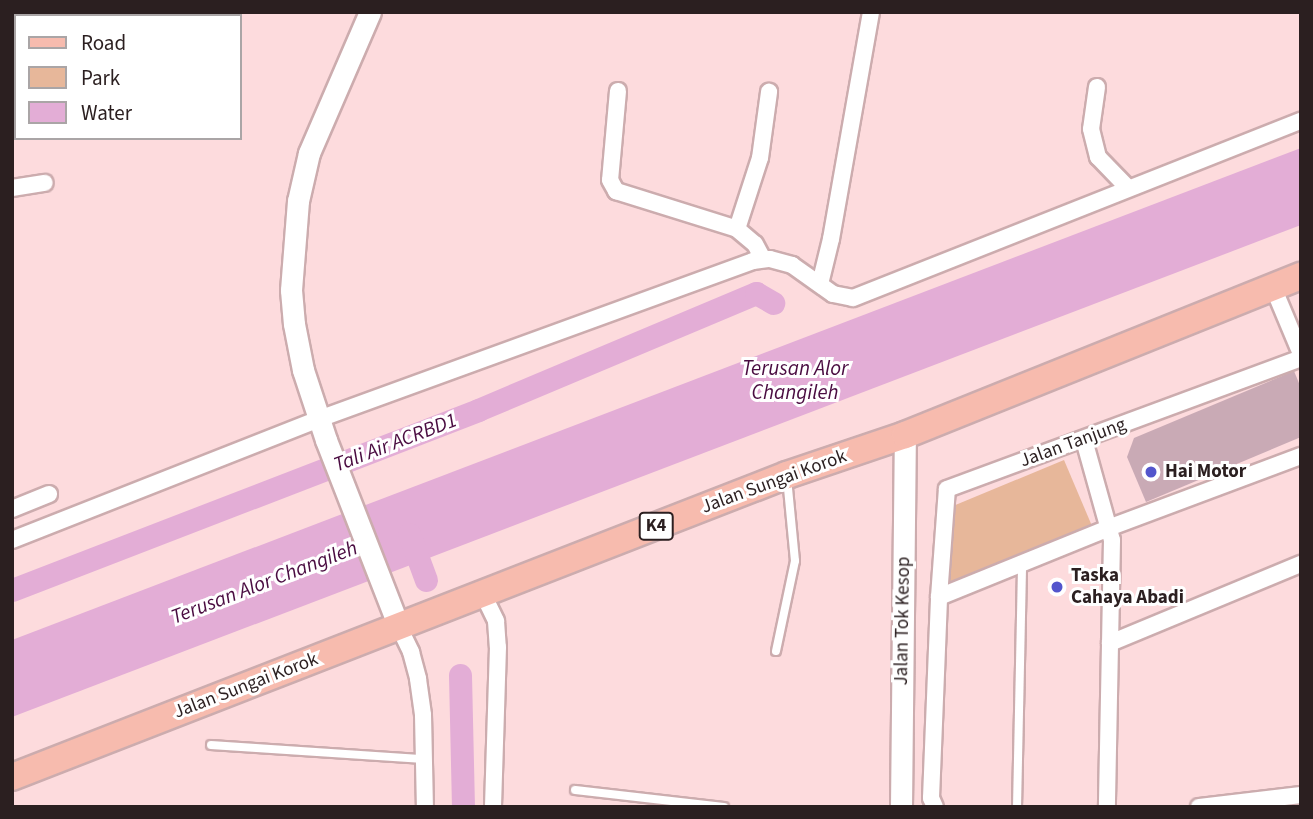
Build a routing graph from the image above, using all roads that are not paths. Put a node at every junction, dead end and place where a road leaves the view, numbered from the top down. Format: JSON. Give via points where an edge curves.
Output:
{"nodes":[{"id":1,"x":370,"y":12,"type":"edge"},
{"id":2,"x":871,"y":12,"type":"edge"},
{"id":3,"x":1097,"y":87,"type":"dead end"},
{"id":4,"x":618,"y":91,"type":"dead end"},
{"id":5,"x":769,"y":92,"type":"dead end"},
{"id":6,"x":1301,"y":121,"type":"edge"},
{"id":7,"x":46,"y":183,"type":"dead end"},
{"id":8,"x":12,"y":188,"type":"edge"},
{"id":9,"x":1128,"y":188,"type":"junction"},
{"id":10,"x":737,"y":229,"type":"junction"},
{"id":11,"x":762,"y":258,"type":"junction"},
{"id":12,"x":1301,"y":276,"type":"edge"},
{"id":13,"x":820,"y":284,"type":"junction"},
{"id":14,"x":1273,"y":287,"type":"junction"},
{"id":15,"x":1294,"y":327,"type":"edge"},
{"id":16,"x":1301,"y":356,"type":"edge"},
{"id":17,"x":323,"y":429,"type":"junction"},
{"id":18,"x":905,"y":435,"type":"junction"},
{"id":19,"x":1084,"y":440,"type":"junction"},
{"id":20,"x":1301,"y":456,"type":"edge"},
{"id":21,"x":787,"y":475,"type":"junction"},
{"id":22,"x":49,"y":494,"type":"dead end"},
{"id":23,"x":12,"y":509,"type":"edge"},
{"id":24,"x":1111,"y":527,"type":"junction"},
{"id":25,"x":12,"y":540,"type":"edge"},
{"id":26,"x":1022,"y":563,"type":"junction"},
{"id":27,"x":1299,"y":570,"type":"edge"},
{"id":28,"x":483,"y":594,"type":"junction"},
{"id":29,"x":939,"y":597,"type":"junction"},
{"id":30,"x":395,"y":616,"type":"junction"},
{"id":31,"x":1110,"y":643,"type":"junction"},
{"id":32,"x":776,"y":651,"type":"dead end"},
{"id":33,"x":211,"y":745,"type":"dead end"},
{"id":34,"x":424,"y":759,"type":"junction"},
{"id":35,"x":12,"y":777,"type":"edge"},
{"id":36,"x":575,"y":790,"type":"dead end"},
{"id":37,"x":1301,"y":795,"type":"edge"},
{"id":38,"x":425,"y":807,"type":"edge"},
{"id":39,"x":493,"y":807,"type":"edge"},
{"id":40,"x":724,"y":807,"type":"edge"},
{"id":41,"x":901,"y":807,"type":"edge"},
{"id":42,"x":935,"y":807,"type":"edge"},
{"id":43,"x":1017,"y":807,"type":"edge"},
{"id":44,"x":1107,"y":807,"type":"edge"},
{"id":45,"x":1199,"y":807,"type":"edge"}],
"edges":[{"from":1,"to":17,"type":"street","via":[[309,153],[298,201],[293,324]]},
{"from":2,"to":13,"type":"street"},
{"from":3,"to":9,"type":"street","via":[[1091,129],[1098,157]]},
{"from":4,"to":10,"type":"street","via":[[610,180],[616,191]]},
{"from":5,"to":10,"type":"street","via":[[760,158]]},
{"from":6,"to":9,"type":"street"},
{"from":7,"to":8,"type":"street"},
{"from":9,"to":13,"type":"street","via":[[853,298],[833,294]]},
{"from":10,"to":11,"type":"street","via":[[755,244]]},
{"from":11,"to":13,"type":"street","via":[[792,265]]},
{"from":11,"to":17,"type":"street"},
{"from":12,"to":14,"type":"main road","name":"Jalan Sungai Korok","number":"K4"},
{"from":14,"to":15,"type":"street"},
{"from":14,"to":18,"type":"main road","name":"Jalan Sungai Korok","number":"K4"},
{"from":15,"to":16,"type":"street"},
{"from":16,"to":19,"type":"street","name":"Jalan Tanjung"},
{"from":17,"to":25,"type":"street"},
{"from":17,"to":30,"type":"street"},
{"from":18,"to":21,"type":"main road","name":"Jalan Sungai Korok","number":"K4"},
{"from":18,"to":41,"type":"street","name":"Jalan Tok Kesop"},
{"from":19,"to":24,"type":"street"},
{"from":19,"to":29,"type":"street","name":"Jalan Tanjung","via":[[947,489]]},
{"from":20,"to":24,"type":"street"},
{"from":21,"to":28,"type":"main road","name":"Jalan Sungai Korok","number":"K4"},
{"from":21,"to":32,"type":"lane","via":[[795,561]]},
{"from":22,"to":23,"type":"street"},
{"from":24,"to":26,"type":"street"},
{"from":24,"to":31,"type":"street"},
{"from":26,"to":29,"type":"street"},
{"from":26,"to":43,"type":"lane"},
{"from":27,"to":31,"type":"street"},
{"from":28,"to":30,"type":"main road","name":"Jalan Sungai Korok","number":"K4"},
{"from":28,"to":39,"type":"street","via":[[496,621],[498,646]]},
{"from":29,"to":42,"type":"street","via":[[931,798]]},
{"from":30,"to":34,"type":"street","via":[[418,679]]},
{"from":30,"to":35,"type":"main road","name":"Jalan Sungai Korok","number":"K4"},
{"from":31,"to":44,"type":"street"},
{"from":33,"to":34,"type":"lane"},
{"from":34,"to":38,"type":"street"},
{"from":36,"to":40,"type":"lane"},
{"from":37,"to":45,"type":"street"}]}
